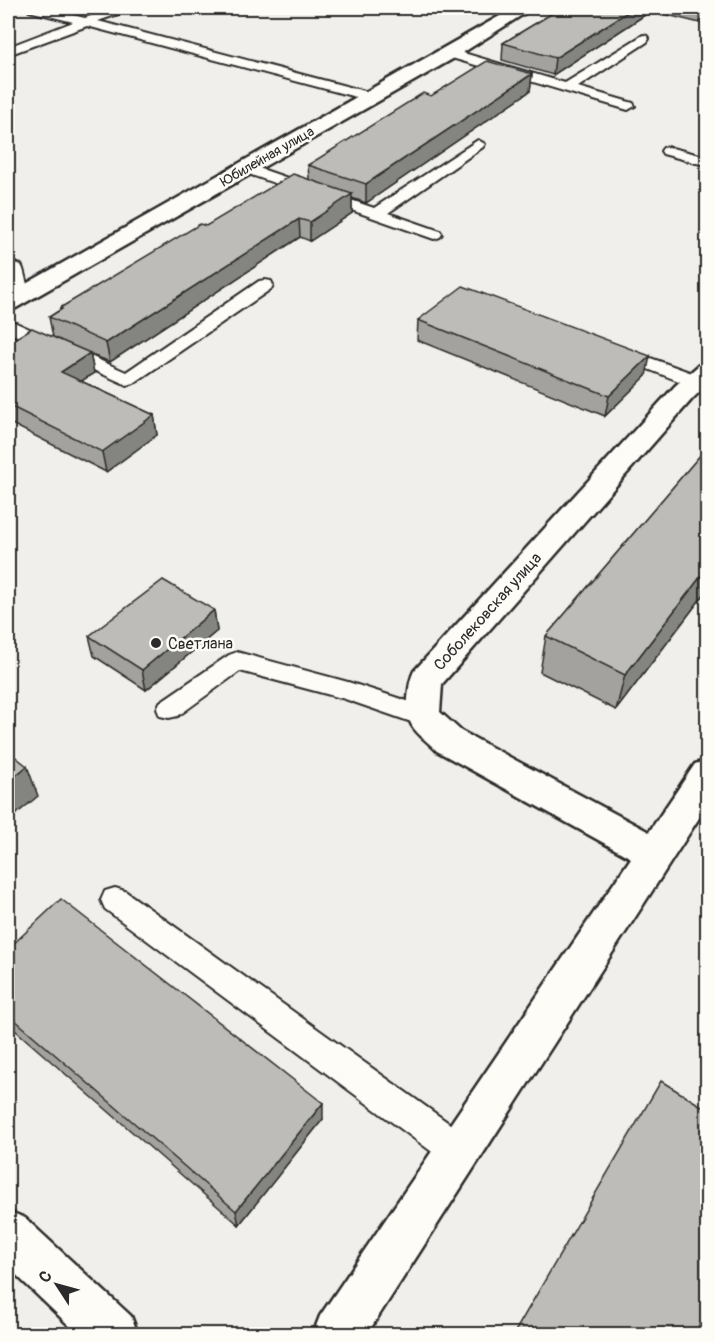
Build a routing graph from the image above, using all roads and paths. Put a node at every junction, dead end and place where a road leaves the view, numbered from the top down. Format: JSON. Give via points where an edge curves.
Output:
{"nodes":[{"id":1,"x":33,"y":8,"type":"edge"},
{"id":2,"x":123,"y":8,"type":"edge"},
{"id":3,"x":525,"y":8,"type":"edge"},
{"id":4,"x":80,"y":22,"type":"junction"},
{"id":5,"x":643,"y":39,"type":"dead end"},
{"id":6,"x":8,"y":51,"type":"edge"},
{"id":7,"x":450,"y":52,"type":"junction"},
{"id":8,"x":567,"y":88,"type":"junction"},
{"id":9,"x":370,"y":97,"type":"junction"},
{"id":10,"x":628,"y":106,"type":"dead end"},
{"id":11,"x":478,"y":144,"type":"dead end"},
{"id":12,"x":668,"y":151,"type":"dead end"},
{"id":13,"x":708,"y":162,"type":"edge"},
{"id":14,"x":245,"y":168,"type":"junction"},
{"id":15,"x":376,"y":214,"type":"junction"},
{"id":16,"x":434,"y":234,"type":"dead end"},
{"id":17,"x":8,"y":266,"type":"edge"},
{"id":18,"x":265,"y":285,"type":"dead end"},
{"id":19,"x":14,"y":300,"type":"edge"},
{"id":20,"x":8,"y":326,"type":"edge"},
{"id":21,"x":599,"y":344,"type":"edge"},
{"id":22,"x":702,"y":375,"type":"edge"},
{"id":23,"x":170,"y":709,"type":"dead end"},
{"id":24,"x":423,"y":716,"type":"junction"},
{"id":25,"x":708,"y":774,"type":"edge"},
{"id":26,"x":655,"y":853,"type":"junction"},
{"id":27,"x":115,"y":900,"type":"dead end"},
{"id":28,"x":459,"y":1151,"type":"junction"},
{"id":29,"x":8,"y":1235,"type":"edge"},
{"id":30,"x":113,"y":1335,"type":"edge"},
{"id":31,"x":338,"y":1335,"type":"edge"}],
"edges":[{"from":1,"to":4,"type":"lane"},
{"from":2,"to":4,"type":"lane"},
{"from":3,"to":7,"type":"street","name":"Юбилейная улица"},
{"from":4,"to":6,"type":"lane"},
{"from":4,"to":9,"type":"lane"},
{"from":5,"to":8,"type":"lane"},
{"from":7,"to":8,"type":"lane"},
{"from":7,"to":9,"type":"street","name":"Юбилейная улица"},
{"from":8,"to":10,"type":"lane"},
{"from":9,"to":14,"type":"street","name":"Юбилейная улица"},
{"from":11,"to":15,"type":"lane"},
{"from":12,"to":13,"type":"lane"},
{"from":14,"to":15,"type":"lane"},
{"from":14,"to":19,"type":"street","name":"Юбилейная улица"},
{"from":15,"to":16,"type":"lane"},
{"from":17,"to":19,"type":"lane","via":[[15,269]]},
{"from":18,"to":20,"type":"lane","via":[[127,379]]},
{"from":21,"to":22,"type":"lane"},
{"from":22,"to":24,"type":"street","name":"Соболековская улица","via":[[426,680]]},
{"from":23,"to":24,"type":"lane","via":[[237,661]]},
{"from":24,"to":26,"type":"street","via":[[449,741]]},
{"from":25,"to":26,"type":"street"},
{"from":26,"to":28,"type":"street"},
{"from":27,"to":28,"type":"lane"},
{"from":28,"to":31,"type":"street"},
{"from":29,"to":30,"type":"street"}]}
